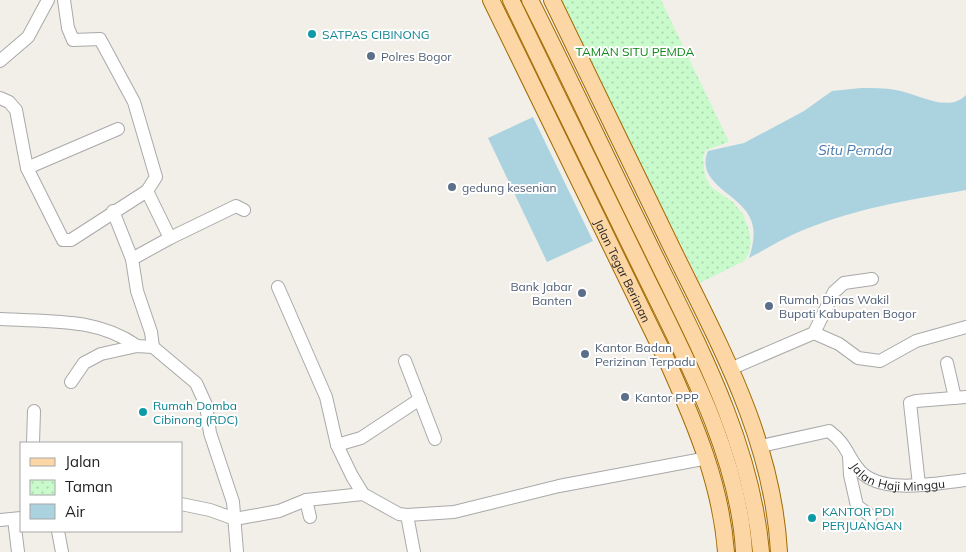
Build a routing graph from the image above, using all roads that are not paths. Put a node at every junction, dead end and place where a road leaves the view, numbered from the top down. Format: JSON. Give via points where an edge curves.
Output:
{"nodes":[{"id":1,"x":48,"y":0,"type":"edge"},
{"id":2,"x":64,"y":0,"type":"edge"},
{"id":3,"x":491,"y":0,"type":"edge"},
{"id":4,"x":510,"y":0,"type":"edge"},
{"id":5,"x":530,"y":0,"type":"edge"},
{"id":6,"x":552,"y":0,"type":"edge"},
{"id":7,"x":2,"y":56,"type":"edge"},
{"id":8,"x":555,"y":91,"type":"junction"},
{"id":9,"x":0,"y":98,"type":"edge"},
{"id":10,"x":539,"y":99,"type":"junction"},
{"id":11,"x":118,"y":130,"type":"dead end"},
{"id":12,"x":27,"y":168,"type":"junction"},
{"id":13,"x":614,"y":173,"type":"junction"},
{"id":14,"x":599,"y":181,"type":"junction"},
{"id":15,"x":147,"y":191,"type":"junction"},
{"id":16,"x":244,"y":210,"type":"dead end"},
{"id":17,"x":113,"y":212,"type":"junction"},
{"id":18,"x":170,"y":238,"type":"junction"},
{"id":19,"x":132,"y":259,"type":"junction"},
{"id":20,"x":872,"y":279,"type":"dead end"},
{"id":21,"x":278,"y":287,"type":"dead end"},
{"id":22,"x":706,"y":317,"type":"junction"},
{"id":23,"x":0,"y":319,"type":"edge"},
{"id":24,"x":689,"y":325,"type":"junction"},
{"id":25,"x":966,"y":327,"type":"edge"},
{"id":26,"x":814,"y":333,"type":"junction"},
{"id":27,"x":136,"y":346,"type":"junction"},
{"id":28,"x":153,"y":347,"type":"junction"},
{"id":29,"x":405,"y":361,"type":"dead end"},
{"id":30,"x":947,"y":363,"type":"dead end"},
{"id":31,"x":730,"y":369,"type":"junction"},
{"id":32,"x":71,"y":382,"type":"dead end"},
{"id":33,"x":960,"y":397,"type":"edge"},
{"id":34,"x":420,"y":399,"type":"junction"},
{"id":35,"x":34,"y":411,"type":"dead end"},
{"id":36,"x":435,"y":439,"type":"dead end"},
{"id":37,"x":33,"y":442,"type":"edge"},
{"id":38,"x":337,"y":445,"type":"junction"},
{"id":39,"x":761,"y":446,"type":"junction"},
{"id":40,"x":849,"y":454,"type":"junction"},
{"id":41,"x":708,"y":458,"type":"junction"},
{"id":42,"x":966,"y":480,"type":"edge"},
{"id":43,"x":919,"y":485,"type":"junction"},
{"id":44,"x":363,"y":494,"type":"junction"},
{"id":45,"x":306,"y":500,"type":"junction"},
{"id":46,"x":182,"y":504,"type":"edge"},
{"id":47,"x":407,"y":515,"type":"junction"},
{"id":48,"x":871,"y":516,"type":"dead end"},
{"id":49,"x":310,"y":518,"type":"dead end"},
{"id":50,"x":18,"y":519,"type":"edge"},
{"id":51,"x":0,"y":520,"type":"edge"},
{"id":52,"x":235,"y":520,"type":"junction"},
{"id":53,"x":58,"y":532,"type":"edge"},
{"id":54,"x":18,"y":552,"type":"edge"},
{"id":55,"x":62,"y":552,"type":"edge"},
{"id":56,"x":237,"y":552,"type":"edge"},
{"id":57,"x":414,"y":552,"type":"edge"},
{"id":58,"x":726,"y":552,"type":"edge"},
{"id":59,"x":744,"y":552,"type":"edge"},
{"id":60,"x":760,"y":552,"type":"edge"},
{"id":61,"x":779,"y":552,"type":"edge"}],
"edges":[{"from":1,"to":7,"type":"street","via":[[28,36]]},
{"from":2,"to":15,"type":"street","via":[[73,40],[100,39],[134,102],[156,177]]},
{"from":3,"to":10,"type":"main road","name":"Jalan Tegar Beriman"},
{"from":4,"to":8,"type":"main road","name":"Jalan Tegar Beriman"},
{"from":5,"to":13,"type":"main road"},
{"from":6,"to":22,"type":"main road"},
{"from":8,"to":10,"type":"main road"},
{"from":8,"to":14,"type":"main road","name":"Jalan Tegar Beriman"},
{"from":9,"to":12,"type":"street","via":[[16,110]]},
{"from":10,"to":41,"type":"main road","name":"Jalan Tegar Beriman","via":[[669,366]]},
{"from":11,"to":12,"type":"street"},
{"from":12,"to":17,"type":"street","via":[[63,240],[71,240]]},
{"from":13,"to":14,"type":"main road"},
{"from":13,"to":24,"type":"main road"},
{"from":14,"to":59,"type":"main road","name":"Jalan Tegar Beriman","via":[[677,341],[723,449],[740,513]]},
{"from":15,"to":17,"type":"street"},
{"from":15,"to":18,"type":"street"},
{"from":16,"to":18,"type":"street","via":[[236,206]]},
{"from":17,"to":19,"type":"street"},
{"from":18,"to":19,"type":"street"},
{"from":19,"to":28,"type":"street","via":[[137,291]]},
{"from":20,"to":26,"type":"street","via":[[844,283],[834,292]]},
{"from":21,"to":38,"type":"street","via":[[326,397]]},
{"from":22,"to":24,"type":"main road"},
{"from":22,"to":31,"type":"main road"},
{"from":23,"to":27,"type":"street","via":[[86,324],[110,330]]},
{"from":24,"to":60,"type":"main road","via":[[739,444],[754,498]]},
{"from":25,"to":26,"type":"street","via":[[916,341],[880,362],[858,358],[839,344]]},
{"from":26,"to":31,"type":"street"},
{"from":27,"to":28,"type":"street"},
{"from":27,"to":32,"type":"street","via":[[102,354],[84,363]]},
{"from":28,"to":52,"type":"street","via":[[196,382],[206,406],[210,433],[233,502]]},
{"from":29,"to":34,"type":"street"},
{"from":30,"to":33,"type":"street"},
{"from":31,"to":39,"type":"main road"},
{"from":33,"to":43,"type":"street","via":[[910,403]]},
{"from":34,"to":36,"type":"street"},
{"from":34,"to":38,"type":"street","via":[[362,438]]},
{"from":35,"to":37,"type":"street"},
{"from":38,"to":44,"type":"street"},
{"from":39,"to":40,"type":"street","name":"Jalan Haji Minggu","via":[[829,431],[841,440]]},
{"from":39,"to":61,"type":"main road","via":[[771,486]]},
{"from":40,"to":43,"type":"street","name":"Jalan Haji Minggu","via":[[860,471],[870,479],[893,486]]},
{"from":40,"to":48,"type":"street","via":[[857,506]]},
{"from":41,"to":47,"type":"street","via":[[559,486],[454,512]]},
{"from":41,"to":58,"type":"main road","name":"Jalan Tegar Beriman","via":[[722,516]]},
{"from":42,"to":43,"type":"street","name":"Jalan Haji Minggu"},
{"from":44,"to":45,"type":"street"},
{"from":44,"to":47,"type":"street","via":[[399,514]]},
{"from":45,"to":49,"type":"street"},
{"from":45,"to":52,"type":"street","via":[[279,511]]},
{"from":46,"to":52,"type":"street"},
{"from":47,"to":57,"type":"street"},
{"from":50,"to":51,"type":"street"},
{"from":50,"to":54,"type":"street"},
{"from":52,"to":56,"type":"street"},
{"from":53,"to":55,"type":"street"}]}
